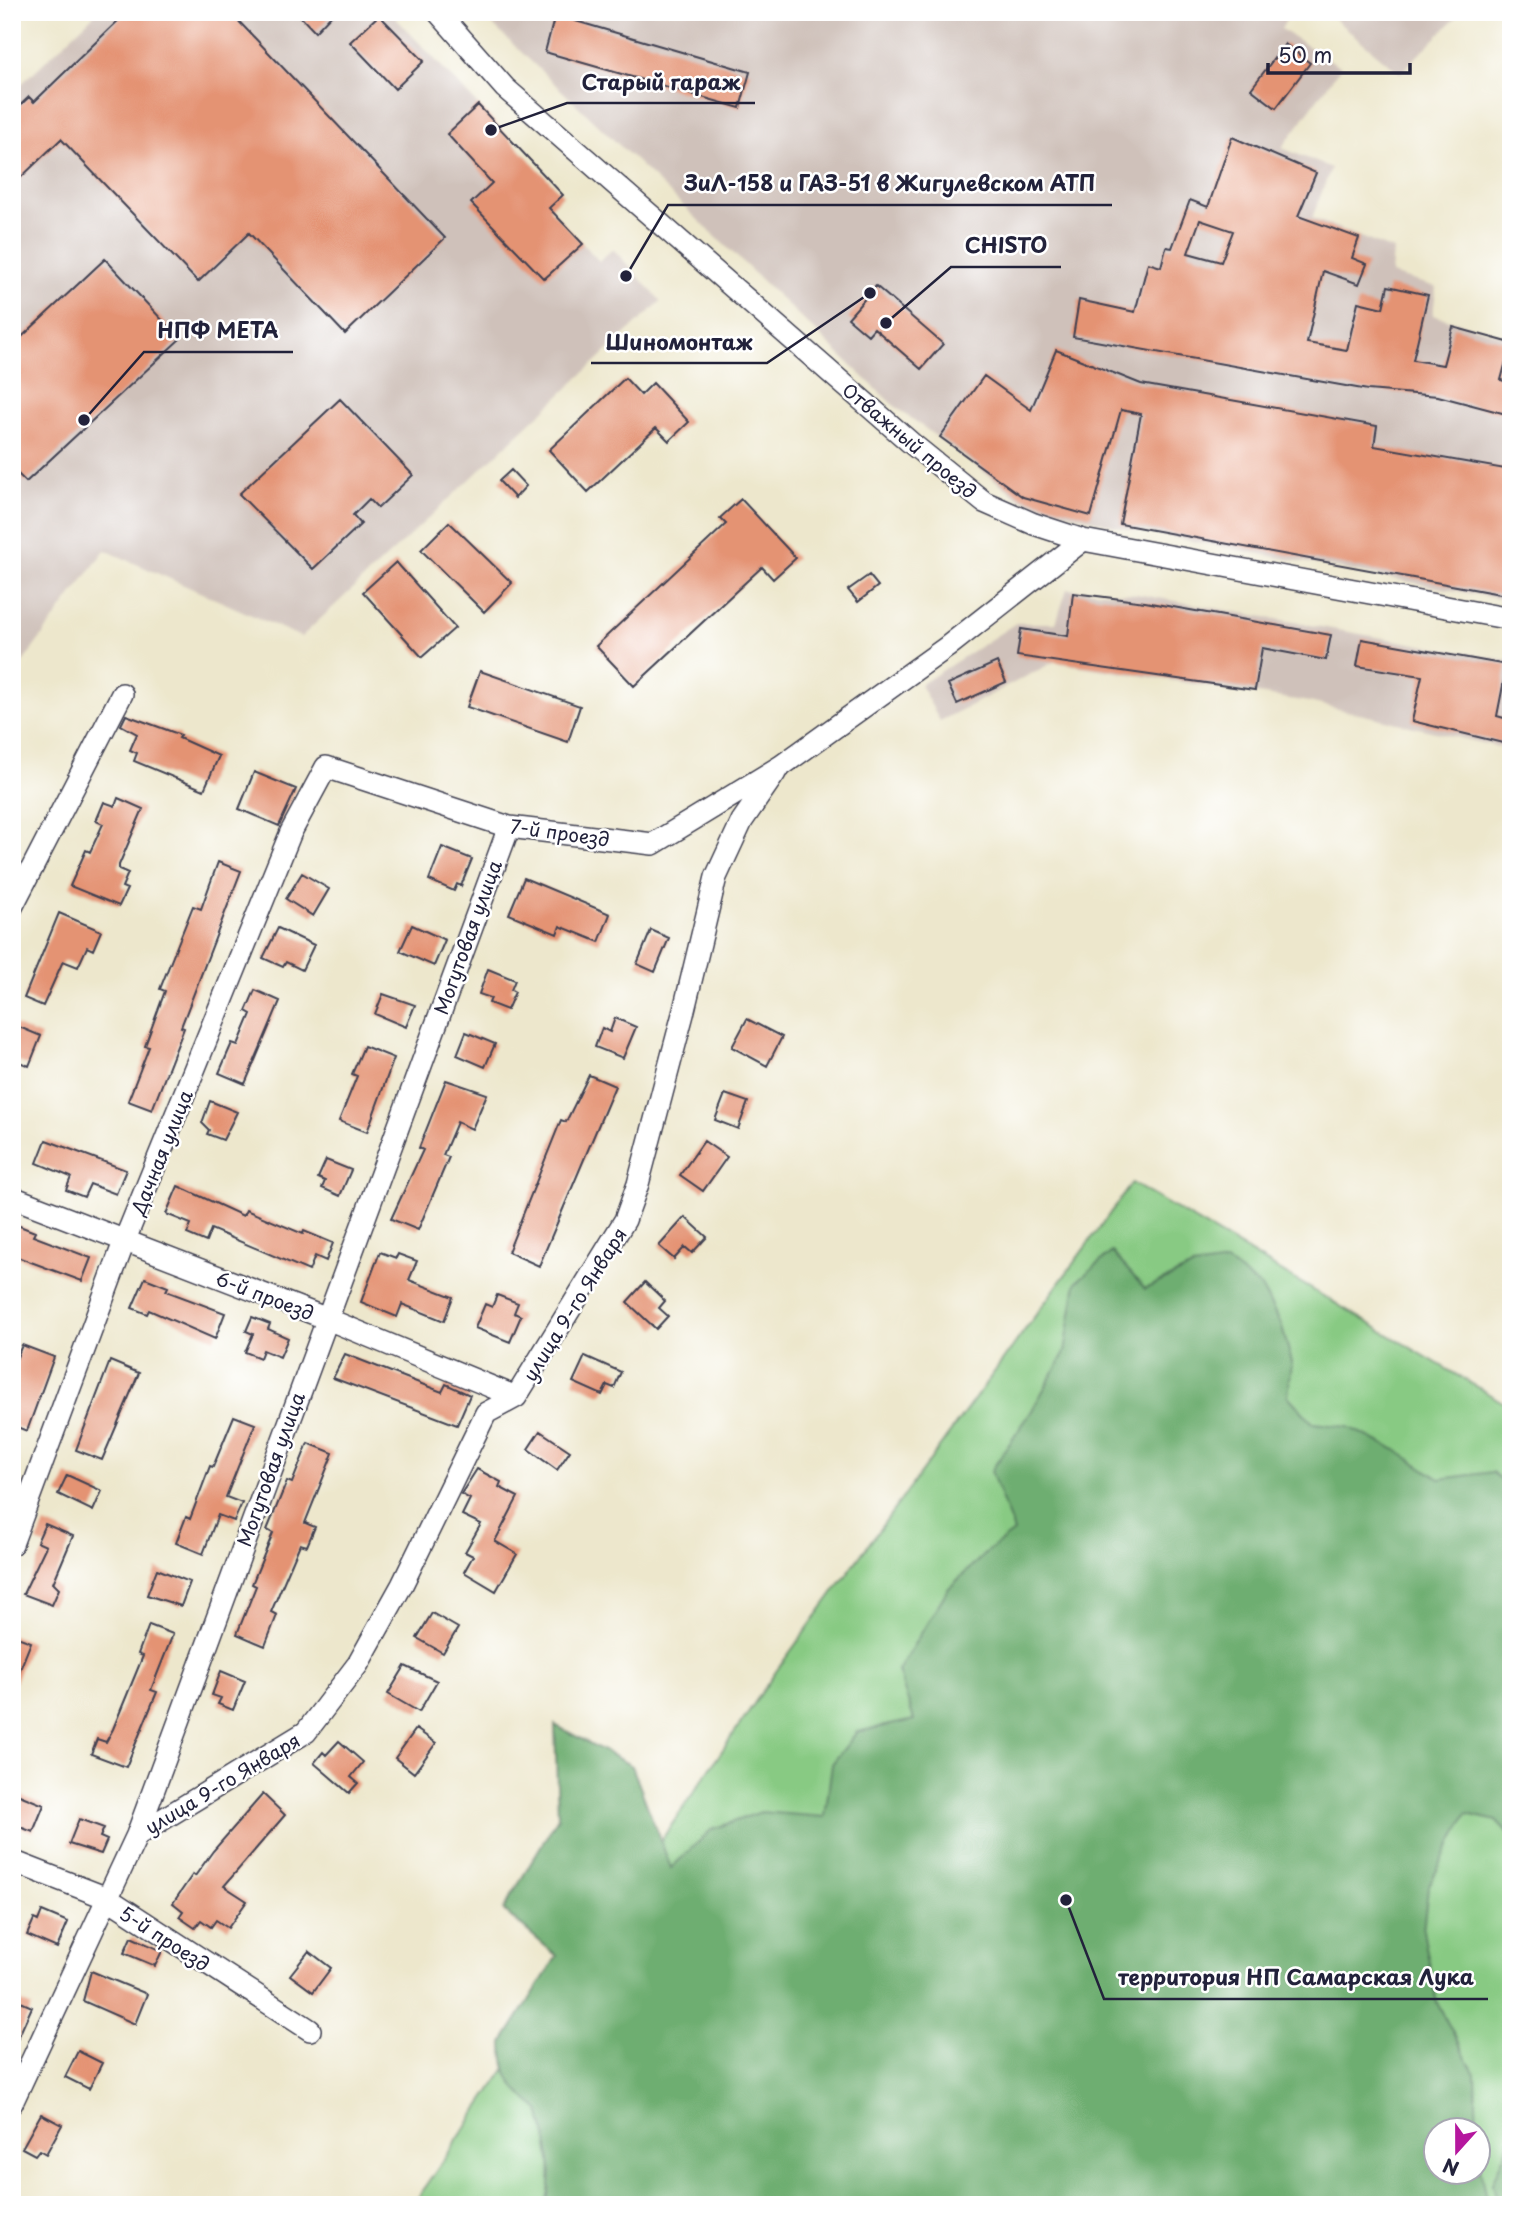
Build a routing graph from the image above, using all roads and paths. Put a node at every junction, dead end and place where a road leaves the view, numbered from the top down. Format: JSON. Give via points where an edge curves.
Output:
{"nodes":[{"id":1,"x":438,"y":12,"type":"edge"},
{"id":2,"x":1083,"y":540,"type":"junction"},
{"id":3,"x":1511,"y":619,"type":"edge"},
{"id":4,"x":122,"y":694,"type":"dead end"},
{"id":5,"x":780,"y":766,"type":"junction"},
{"id":6,"x":326,"y":767,"type":"joint"},
{"id":7,"x":509,"y":827,"type":"junction"},
{"id":8,"x":12,"y":906,"type":"edge"},
{"id":9,"x":12,"y":1197,"type":"edge"},
{"id":10,"x":124,"y":1242,"type":"junction"},
{"id":11,"x":325,"y":1318,"type":"junction"},
{"id":12,"x":516,"y":1397,"type":"junction"},
{"id":13,"x":12,"y":1544,"type":"edge"},
{"id":14,"x":137,"y":1835,"type":"junction"},
{"id":15,"x":12,"y":1861,"type":"edge"},
{"id":16,"x":107,"y":1898,"type":"junction"},
{"id":17,"x":310,"y":2030,"type":"dead end"},
{"id":18,"x":12,"y":2103,"type":"edge"}],
"edges":[{"from":1,"to":2,"type":"street","name":"Отважный проезд","via":[[505,88],[911,443],[984,502]]},
{"from":2,"to":3,"type":"street","name":"Отважный проезд"},
{"from":2,"to":5,"type":"street","name":"7-й проезд","via":[[947,647]]},
{"from":4,"to":8,"type":"street"},
{"from":5,"to":7,"type":"street","name":"7-й проезд","via":[[653,844]]},
{"from":5,"to":12,"type":"street","name":"улица 9-го Января","via":[[742,821],[716,877],[625,1220]]},
{"from":6,"to":7,"type":"street","name":"7-й проезд"},
{"from":6,"to":10,"type":"street","name":"Дачная улица","via":[[290,832]]},
{"from":7,"to":11,"type":"street","name":"Могутовая улица"},
{"from":9,"to":10,"type":"street","name":"6-й проезд"},
{"from":10,"to":11,"type":"street","name":"6-й проезд"},
{"from":10,"to":13,"type":"street","name":"Дачная улица"},
{"from":11,"to":12,"type":"street","name":"6-й проезд"},
{"from":11,"to":14,"type":"street","name":"Могутовая улица"},
{"from":12,"to":14,"type":"street","name":"улица 9-го Января","via":[[485,1413],[402,1585],[358,1664],[306,1732]]},
{"from":14,"to":16,"type":"street","name":"Могутовая улица"},
{"from":15,"to":16,"type":"street","name":"5-й проезд"},
{"from":16,"to":17,"type":"street","name":"5-й проезд"},
{"from":16,"to":18,"type":"street","name":"Могутовая улица"}]}
